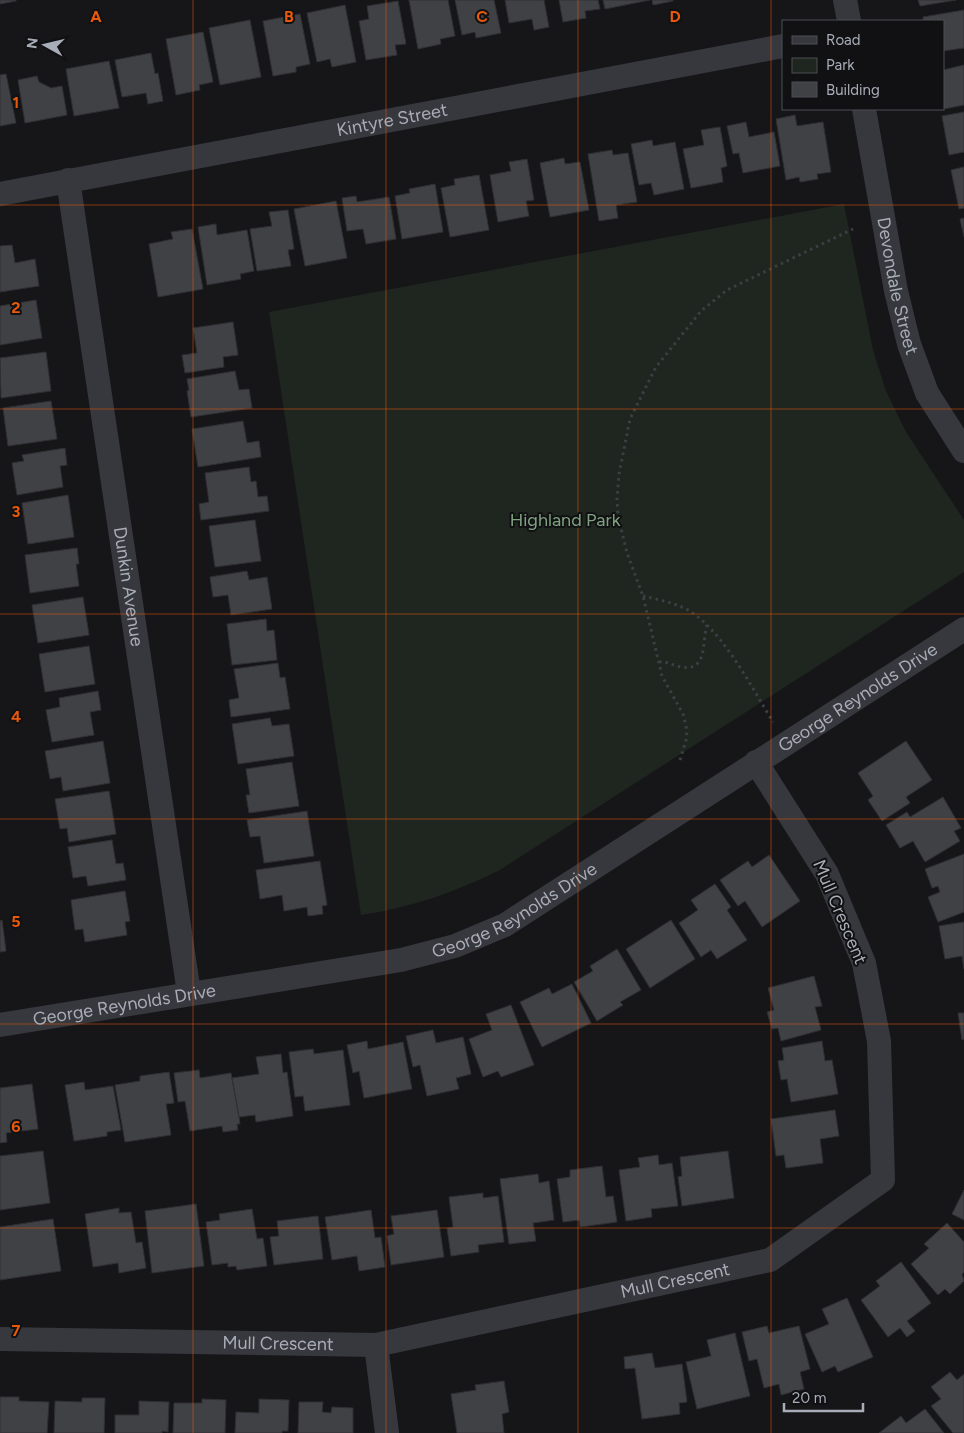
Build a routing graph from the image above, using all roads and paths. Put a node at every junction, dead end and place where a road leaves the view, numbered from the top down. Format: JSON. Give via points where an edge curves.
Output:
{"nodes":[{"id":1,"x":845,"y":0,"type":"edge"},
{"id":2,"x":849,"y":20,"type":"edge"},
{"id":3,"x":782,"y":46,"type":"edge"},
{"id":4,"x":864,"y":110,"type":"edge"},
{"id":5,"x":68,"y":180,"type":"junction"},
{"id":6,"x":0,"y":194,"type":"edge"},
{"id":7,"x":853,"y":229,"type":"dead end"},
{"id":8,"x":964,"y":451,"type":"edge"},
{"id":9,"x":643,"y":596,"type":"junction"},
{"id":10,"x":707,"y":625,"type":"junction"},
{"id":11,"x":964,"y":629,"type":"edge"},
{"id":12,"x":658,"y":662,"type":"junction"},
{"id":13,"x":786,"y":743,"type":"junction"},
{"id":14,"x":680,"y":760,"type":"dead end"},
{"id":15,"x":756,"y":762,"type":"junction"},
{"id":16,"x":189,"y":993,"type":"junction"},
{"id":17,"x":0,"y":1025,"type":"edge"},
{"id":18,"x":0,"y":1340,"type":"edge"},
{"id":19,"x":376,"y":1345,"type":"junction"},
{"id":20,"x":387,"y":1433,"type":"edge"}],
"edges":[{"from":1,"to":2,"type":"street"},
{"from":3,"to":5,"type":"street","name":"Kintyre Street"},
{"from":4,"to":8,"type":"street","name":"Devondale Street","via":[[896,291],[909,344],[927,393]]},
{"from":5,"to":6,"type":"street","name":"Kintyre Street"},
{"from":5,"to":16,"type":"street","name":"Dunkin Avenue"},
{"from":7,"to":9,"type":"path","via":[[727,290],[701,310],[656,367],[630,419],[616,499],[627,553]]},
{"from":9,"to":10,"type":"path","via":[[684,608]]},
{"from":9,"to":12,"type":"path"},
{"from":10,"to":12,"type":"path","via":[[703,655],[696,664],[685,668]]},
{"from":10,"to":13,"type":"path","via":[[723,644]]},
{"from":11,"to":13,"type":"street","name":"George Reynolds Drive"},
{"from":12,"to":14,"type":"path","via":[[686,725],[687,737]]},
{"from":13,"to":15,"type":"street","name":"George Reynolds Drive"},
{"from":15,"to":16,"type":"street","name":"George Reynolds Drive","via":[[504,925],[455,946],[401,960]]},
{"from":15,"to":19,"type":"street","name":"Mull Crescent","via":[[827,874],[864,963],[878,1041],[883,1180],[770,1260]]},
{"from":16,"to":17,"type":"street","name":"George Reynolds Drive"},
{"from":18,"to":19,"type":"street","name":"Mull Crescent"},
{"from":19,"to":20,"type":"street"}]}
